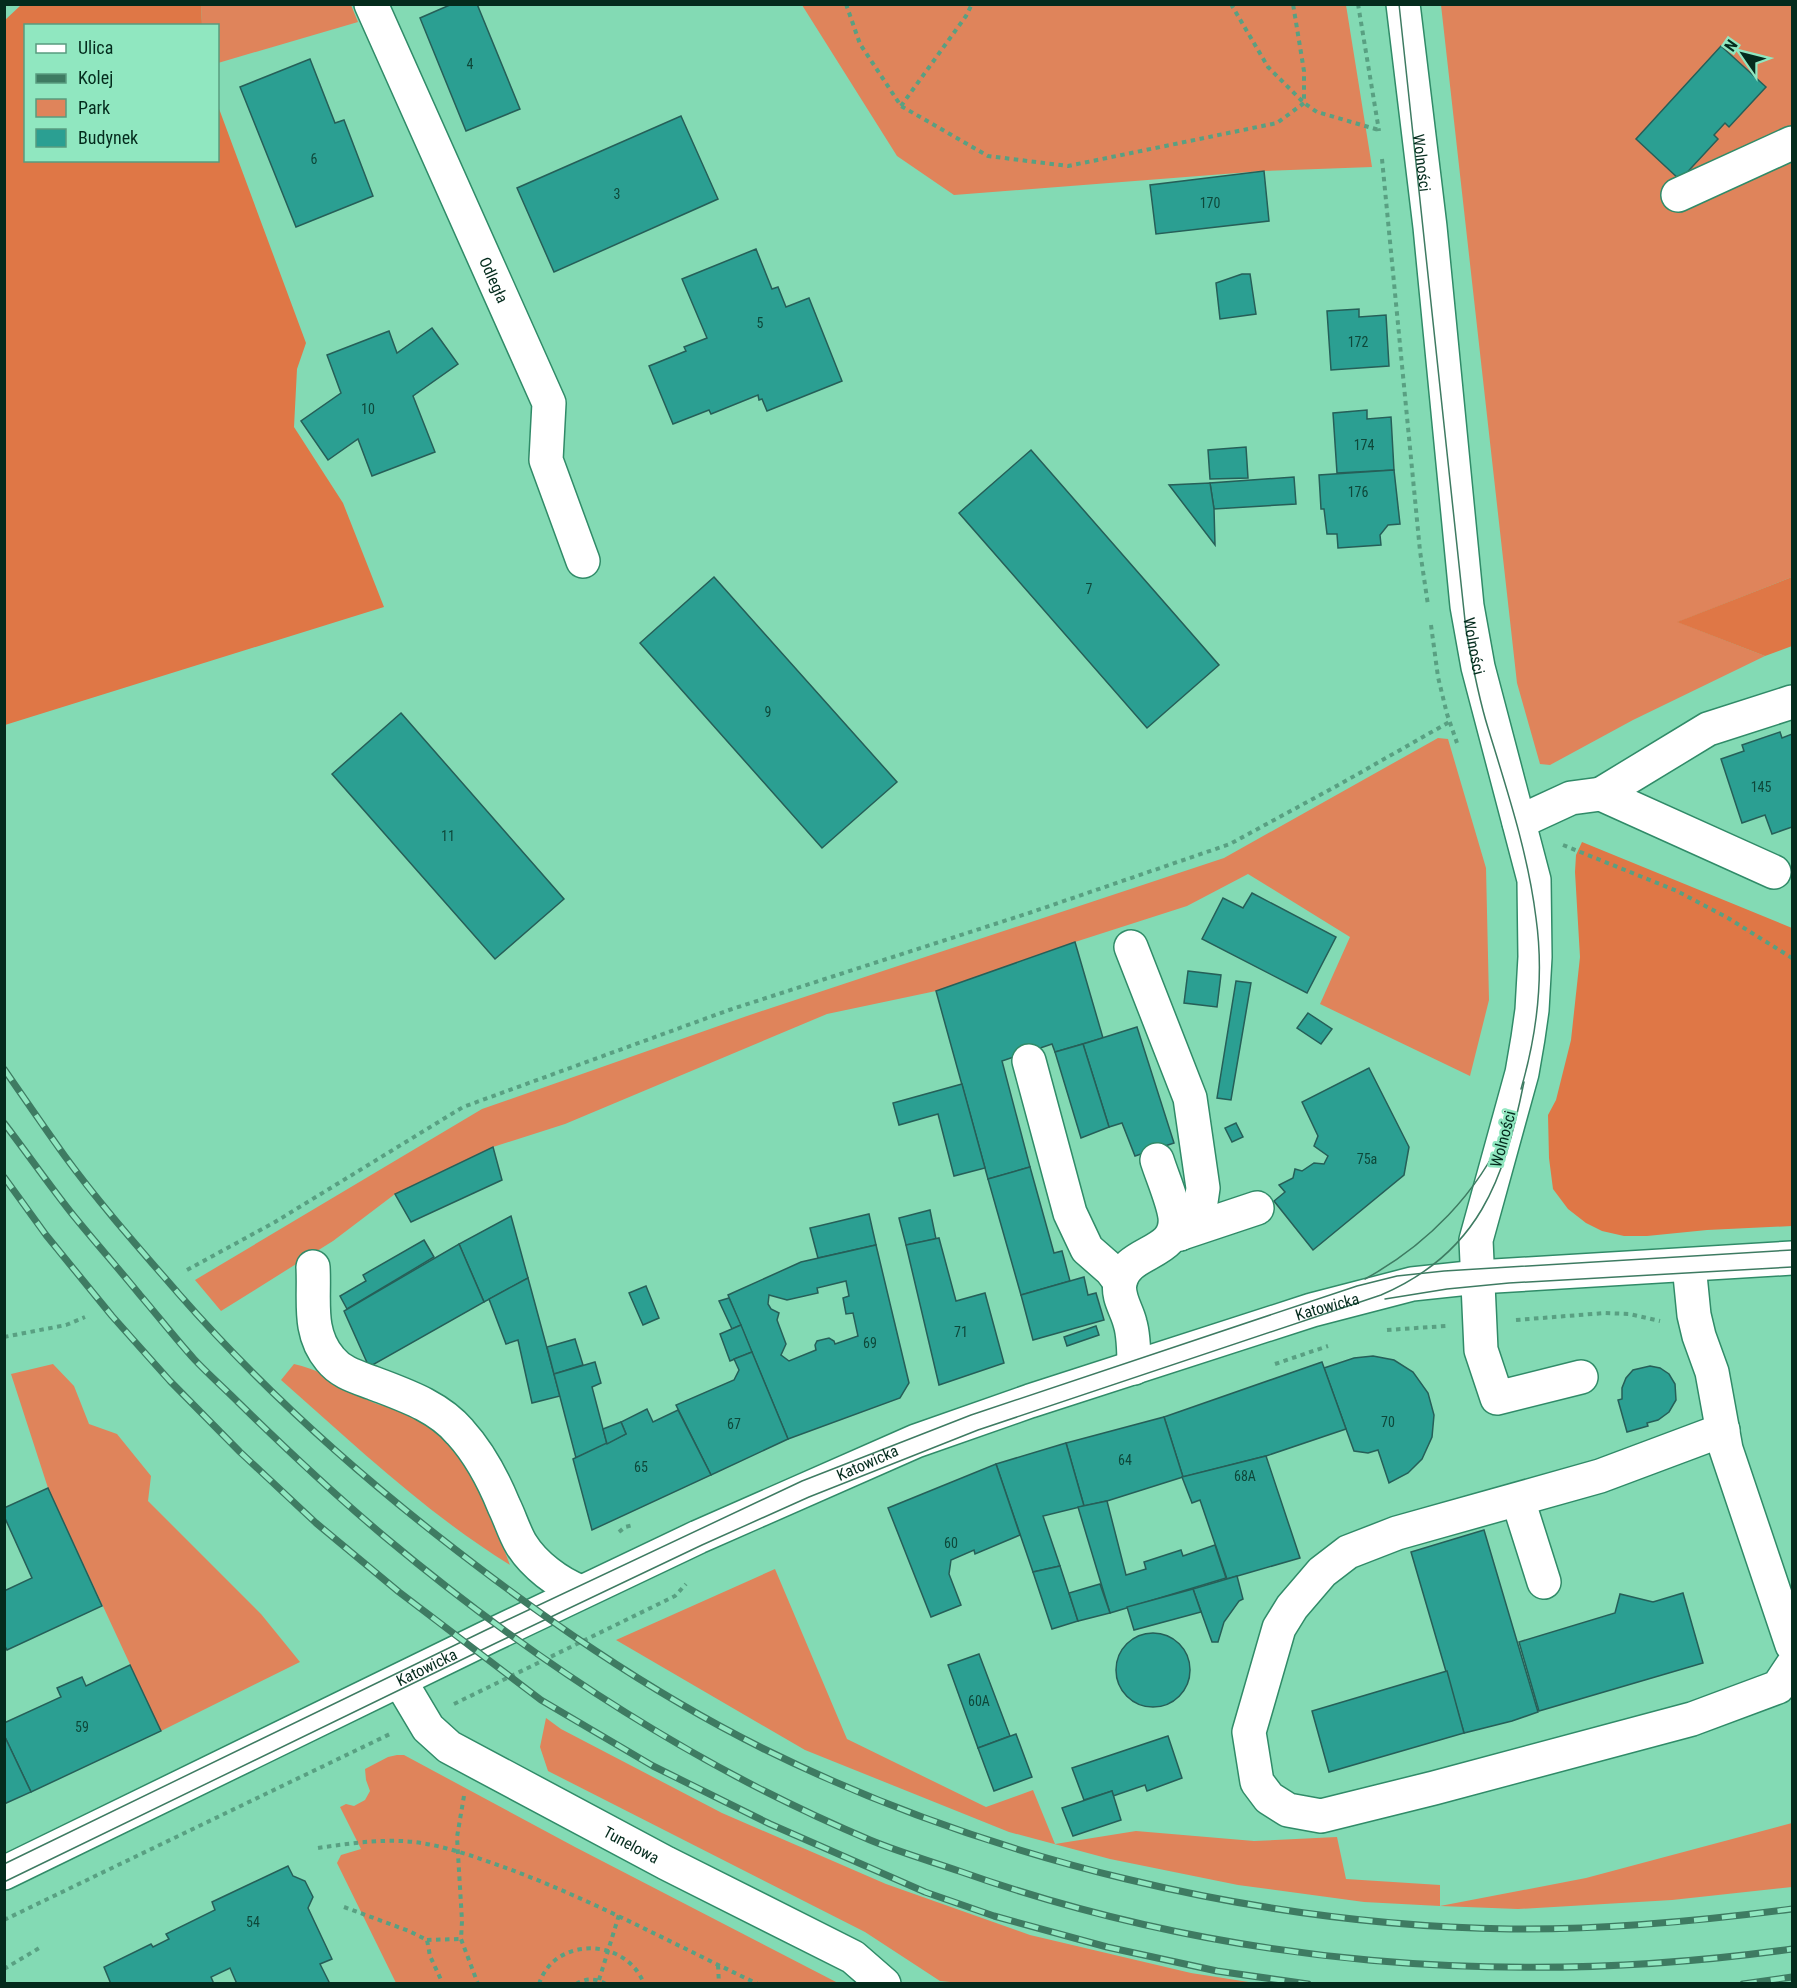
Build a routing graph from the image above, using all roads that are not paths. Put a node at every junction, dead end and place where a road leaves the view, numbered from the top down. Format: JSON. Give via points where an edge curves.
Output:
{"nodes":[{"id":1,"x":371,"y":4,"type":"edge"},
{"id":2,"x":1403,"y":4,"type":"edge"},
{"id":3,"x":1792,"y":143,"type":"edge"},
{"id":4,"x":1678,"y":195,"type":"dead end"},
{"id":5,"x":583,"y":561,"type":"dead end"},
{"id":6,"x":1792,"y":702,"type":"edge"},
{"id":7,"x":1601,"y":795,"type":"junction"},
{"id":8,"x":1519,"y":822,"type":"junction"},
{"id":9,"x":1774,"y":872,"type":"dead end"},
{"id":10,"x":1131,"y":947,"type":"dead end"},
{"id":11,"x":1029,"y":1061,"type":"dead end"},
{"id":12,"x":1157,"y":1160,"type":"dead end"},
{"id":13,"x":1257,"y":1208,"type":"dead end"},
{"id":14,"x":1174,"y":1238,"type":"junction"},
{"id":15,"x":1792,"y":1258,"type":"edge"},
{"id":16,"x":1689,"y":1265,"type":"junction"},
{"id":17,"x":313,"y":1267,"type":"dead end"},
{"id":18,"x":1478,"y":1277,"type":"junction"},
{"id":19,"x":1120,"y":1282,"type":"junction"},
{"id":20,"x":1134,"y":1368,"type":"junction"},
{"id":21,"x":1581,"y":1377,"type":"dead end"},
{"id":22,"x":1723,"y":1430,"type":"junction"},
{"id":23,"x":1518,"y":1500,"type":"junction"},
{"id":24,"x":1544,"y":1582,"type":"dead end"},
{"id":25,"x":580,"y":1592,"type":"junction"},
{"id":26,"x":1792,"y":1645,"type":"edge"},
{"id":27,"x":1792,"y":1666,"type":"edge"},
{"id":28,"x":400,"y":1681,"type":"junction"},
{"id":29,"x":4,"y":1873,"type":"edge"},
{"id":30,"x":884,"y":1983,"type":"edge"}],
"edges":[{"from":1,"to":5,"type":"street","name":"Odległa","via":[[549,403],[546,460]]},
{"from":2,"to":8,"type":"street","name":"Wolności","via":[[1430,227],[1467,606],[1478,668]]},
{"from":3,"to":4,"type":"street"},
{"from":6,"to":7,"type":"street","via":[[1708,729]]},
{"from":7,"to":8,"type":"street","via":[[1570,798]]},
{"from":7,"to":9,"type":"street"},
{"from":8,"to":18,"type":"street","name":"Wolności","via":[[1534,880],[1532,1010],[1522,1073],[1476,1240]]},
{"from":10,"to":14,"type":"street","via":[[1190,1098],[1203,1188],[1200,1209],[1193,1222]]},
{"from":11,"to":19,"type":"street","via":[[1070,1213],[1081,1240]]},
{"from":12,"to":14,"type":"street","via":[[1175,1217]]},
{"from":13,"to":14,"type":"street"},
{"from":14,"to":19,"type":"street","via":[[1131,1263]]},
{"from":15,"to":16,"type":"street","name":"Katowicka"},
{"from":16,"to":18,"type":"street","name":"Katowicka"},
{"from":16,"to":22,"type":"street","via":[[1699,1336],[1712,1372]]},
{"from":17,"to":25,"type":"street","via":[[312,1312],[319,1341],[329,1359],[343,1372],[413,1399],[458,1430],[479,1455],[521,1544],[539,1566]]},
{"from":18,"to":20,"type":"street","name":"Katowicka","via":[[1412,1284],[1373,1293]]},
{"from":18,"to":21,"type":"street","name":"Wolności","via":[[1480,1350],[1497,1398]]},
{"from":19,"to":20,"type":"street","via":[[1122,1302],[1131,1324]]},
{"from":20,"to":25,"type":"street","name":"Katowicka","via":[[916,1441]]},
{"from":22,"to":23,"type":"street","via":[[1600,1476]]},
{"from":22,"to":26,"type":"street"},
{"from":23,"to":24,"type":"street"},
{"from":23,"to":27,"type":"street","via":[[1397,1533],[1348,1552],[1308,1587],[1279,1628],[1249,1732],[1257,1782],[1269,1798],[1288,1810],[1321,1816],[1434,1788],[1692,1719],[1778,1687]]},
{"from":25,"to":28,"type":"street","name":"Katowicka"},
{"from":28,"to":29,"type":"street","name":"Katowicka"},
{"from":28,"to":30,"type":"street","name":"Tunelowa","via":[[429,1728],[449,1747],[656,1858],[853,1957]]}]}
